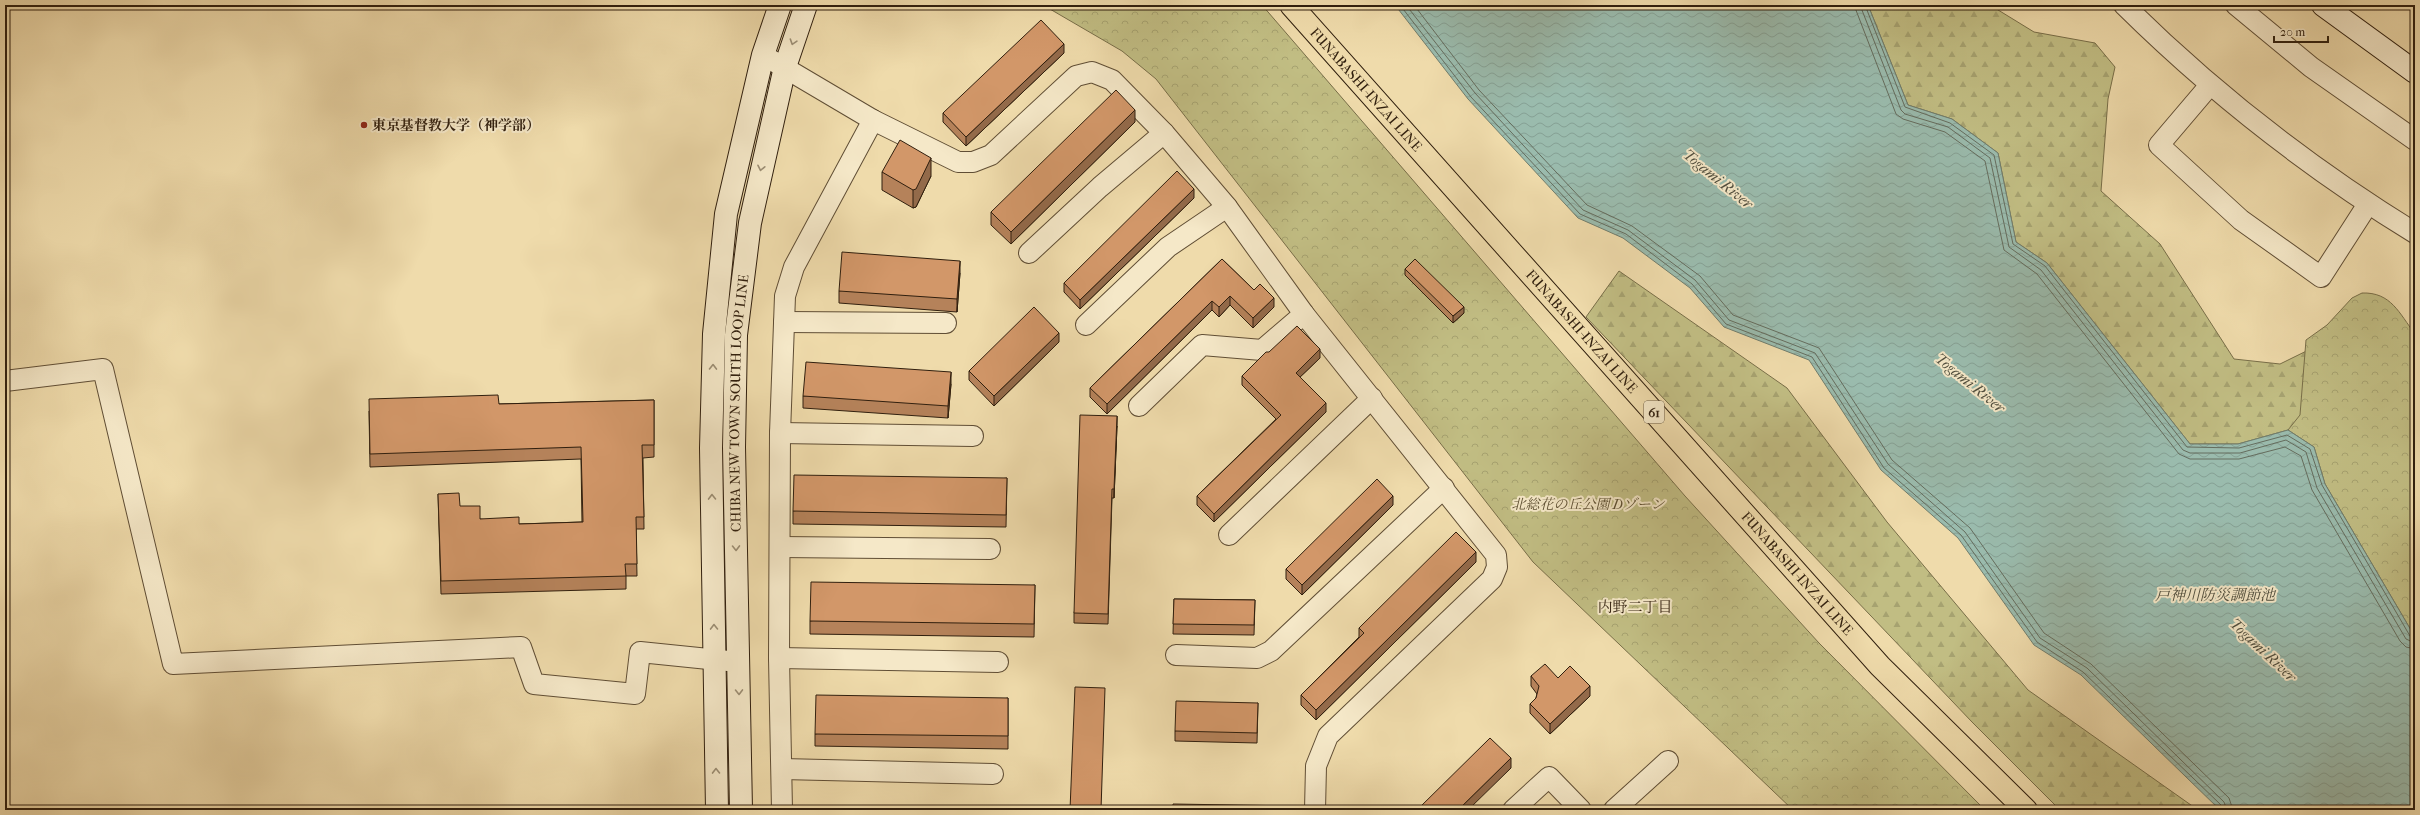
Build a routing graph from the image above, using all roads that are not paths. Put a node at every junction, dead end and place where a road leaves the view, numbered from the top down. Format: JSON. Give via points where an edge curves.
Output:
{"nodes":[{"id":1,"x":780,"y":5,"type":"edge"},
{"id":2,"x":806,"y":5,"type":"edge"},
{"id":3,"x":1291,"y":5,"type":"edge"},
{"id":4,"x":2124,"y":5,"type":"edge"},
{"id":5,"x":2236,"y":5,"type":"edge"},
{"id":6,"x":2323,"y":5,"type":"edge"},
{"id":7,"x":763,"y":55,"type":"junction"},
{"id":8,"x":785,"y":68,"type":"junction"},
{"id":9,"x":2415,"y":72,"type":"edge"},
{"id":10,"x":2210,"y":85,"type":"junction"},
{"id":11,"x":873,"y":120,"type":"junction"},
{"id":12,"x":1164,"y":133,"type":"junction"},
{"id":13,"x":2415,"y":140,"type":"edge"},
{"id":14,"x":2368,"y":204,"type":"junction"},
{"id":15,"x":1227,"y":207,"type":"junction"},
{"id":16,"x":2415,"y":233,"type":"edge"},
{"id":17,"x":1029,"y":253,"type":"dead end"},
{"id":18,"x":1304,"y":314,"type":"junction"},
{"id":19,"x":784,"y":322,"type":"junction"},
{"id":20,"x":946,"y":323,"type":"dead end"},
{"id":21,"x":1086,"y":325,"type":"dead end"},
{"id":22,"x":5,"y":381,"type":"edge"},
{"id":23,"x":1372,"y":398,"type":"junction"},
{"id":24,"x":1139,"y":406,"type":"dead end"},
{"id":25,"x":780,"y":433,"type":"junction"},
{"id":26,"x":973,"y":436,"type":"dead end"},
{"id":27,"x":1444,"y":488,"type":"junction"},
{"id":28,"x":1229,"y":534,"type":"dead end"},
{"id":29,"x":780,"y":547,"type":"junction"},
{"id":30,"x":990,"y":549,"type":"dead end"},
{"id":31,"x":1176,"y":655,"type":"dead end"},
{"id":32,"x":779,"y":658,"type":"junction"},
{"id":33,"x":714,"y":660,"type":"junction"},
{"id":34,"x":738,"y":662,"type":"junction"},
{"id":35,"x":998,"y":662,"type":"dead end"},
{"id":36,"x":1668,"y":760,"type":"dead end"},
{"id":37,"x":782,"y":769,"type":"junction"},
{"id":38,"x":993,"y":774,"type":"dead end"},
{"id":39,"x":717,"y":810,"type":"edge"},
{"id":40,"x":741,"y":810,"type":"edge"},
{"id":41,"x":782,"y":810,"type":"edge"},
{"id":42,"x":1315,"y":810,"type":"edge"},
{"id":43,"x":1513,"y":810,"type":"edge"},
{"id":44,"x":1581,"y":810,"type":"edge"},
{"id":45,"x":1614,"y":810,"type":"edge"},
{"id":46,"x":2026,"y":810,"type":"edge"}],
"edges":[{"from":1,"to":7,"type":"main road","name":"CHIBA NEW TOWN SOUTH LOOP LINE"},
{"from":2,"to":8,"type":"main road","name":"CHIBA NEW TOWN SOUTH LOOP LINE","one_way":true},
{"from":3,"to":46,"type":"main road","name":"FUNABASHI-INZAI LINE","number":"61","via":[[1880,666]]},
{"from":4,"to":10,"type":"street"},
{"from":5,"to":13,"type":"street","via":[[2311,68]]},
{"from":6,"to":9,"type":"main road"},
{"from":7,"to":8,"type":"street"},
{"from":33,"to":7,"type":"main road","name":"CHIBA NEW TOWN SOUTH LOOP LINE","one_way":true,"via":[[711,448],[714,334],[726,214]]},
{"from":8,"to":11,"type":"street"},
{"from":8,"to":34,"type":"main road","name":"CHIBA NEW TOWN SOUTH LOOP LINE","one_way":true,"via":[[750,223],[736,335],[734,448]]},
{"from":10,"to":14,"type":"street","via":[[2264,130]]},
{"from":10,"to":14,"type":"street","via":[[2159,145],[2241,220],[2321,277]]},
{"from":11,"to":12,"type":"street","via":[[948,158],[958,162],[974,162],[991,155],[1069,80],[1083,73],[1092,72],[1112,80]]},
{"from":11,"to":19,"type":"street","via":[[794,267],[785,296]]},
{"from":12,"to":15,"type":"street"},
{"from":12,"to":17,"type":"street","via":[[1100,187]]},
{"from":14,"to":16,"type":"street"},
{"from":15,"to":18,"type":"street"},
{"from":15,"to":21,"type":"street","via":[[1168,247]]},
{"from":18,"to":23,"type":"street"},
{"from":18,"to":24,"type":"street","via":[[1262,350],[1202,346]]},
{"from":19,"to":20,"type":"street"},
{"from":19,"to":25,"type":"street"},
{"from":22,"to":33,"type":"street","via":[[103,369],[173,664],[521,647],[534,684],[635,694],[640,652]]},
{"from":23,"to":27,"type":"street"},
{"from":23,"to":28,"type":"street"},
{"from":25,"to":26,"type":"street"},
{"from":25,"to":29,"type":"street"},
{"from":27,"to":31,"type":"street","via":[[1271,651],[1257,658]]},
{"from":27,"to":42,"type":"street","via":[[1496,556],[1497,567],[1492,579],[1328,736],[1316,766]]},
{"from":29,"to":30,"type":"street"},
{"from":29,"to":32,"type":"street"},
{"from":32,"to":35,"type":"street"},
{"from":32,"to":37,"type":"street"},
{"from":33,"to":34,"type":"street"},
{"from":39,"to":33,"type":"main road","name":"CHIBA NEW TOWN SOUTH LOOP LINE","one_way":true},
{"from":34,"to":40,"type":"main road","name":"CHIBA NEW TOWN SOUTH LOOP LINE","one_way":true},
{"from":36,"to":45,"type":"street"},
{"from":37,"to":38,"type":"street"},
{"from":37,"to":41,"type":"street"},
{"from":43,"to":44,"type":"street","via":[[1549,776]]}]}
